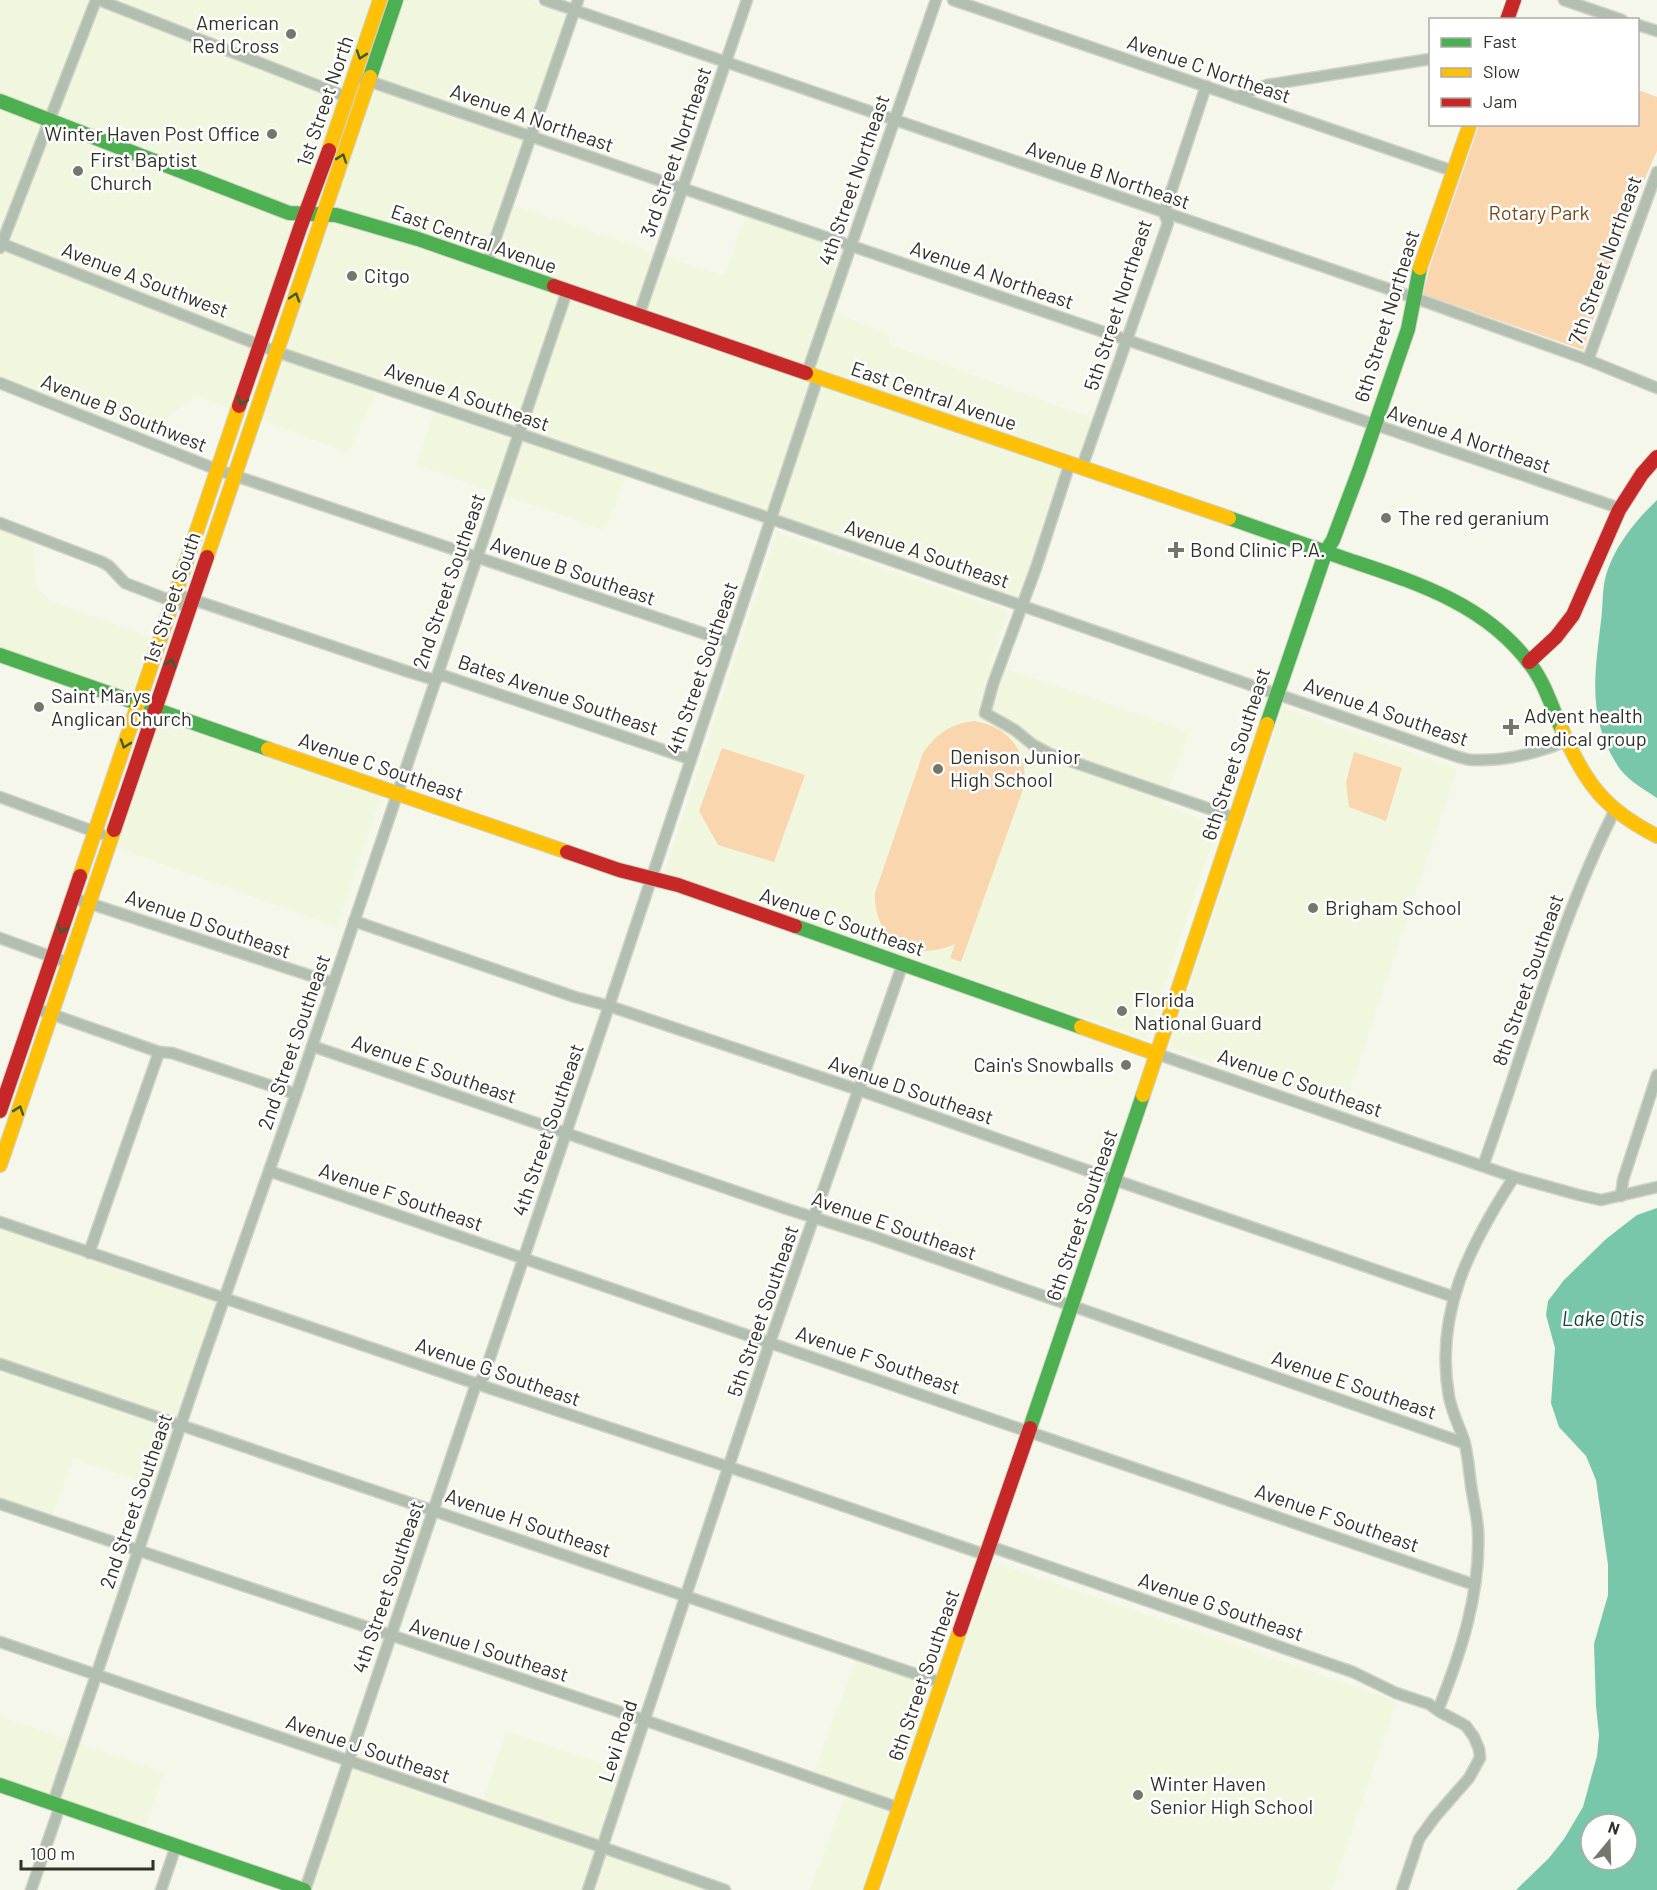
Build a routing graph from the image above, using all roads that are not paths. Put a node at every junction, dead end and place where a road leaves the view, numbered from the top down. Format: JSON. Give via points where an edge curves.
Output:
{"nodes":[{"id":1,"x":98,"y":0,"type":"edge"},
{"id":2,"x":380,"y":0,"type":"edge"},
{"id":3,"x":396,"y":0,"type":"edge"},
{"id":4,"x":545,"y":0,"type":"edge"},
{"id":5,"x":747,"y":0,"type":"edge"},
{"id":6,"x":936,"y":0,"type":"edge"},
{"id":7,"x":953,"y":0,"type":"edge"},
{"id":8,"x":1514,"y":0,"type":"edge"},
{"id":9,"x":1564,"y":0,"type":"edge"},
{"id":10,"x":577,"y":5,"type":"edge"},
{"id":11,"x":1508,"y":18,"type":"edge"},
{"id":12,"x":1616,"y":18,"type":"edge"},
{"id":13,"x":1639,"y":25,"type":"edge"},
{"id":14,"x":1657,"y":32,"type":"edge"},
{"id":15,"x":1429,"y":59,"type":"edge"},
{"id":16,"x":726,"y":63,"type":"junction"},
{"id":17,"x":354,"y":76,"type":"junction"},
{"id":18,"x":368,"y":81,"type":"junction"},
{"id":19,"x":1206,"y":86,"type":"junction"},
{"id":20,"x":347,"y":97,"type":"junction"},
{"id":21,"x":1236,"y":97,"type":"junction"},
{"id":22,"x":0,"y":101,"type":"edge"},
{"id":23,"x":49,"y":119,"type":"junction"},
{"id":24,"x":895,"y":121,"type":"junction"},
{"id":25,"x":1469,"y":126,"type":"edge"},
{"id":26,"x":531,"y":136,"type":"junction"},
{"id":27,"x":1454,"y":171,"type":"junction"},
{"id":28,"x":1657,"y":172,"type":"edge"},
{"id":29,"x":683,"y":188,"type":"junction"},
{"id":30,"x":324,"y":213,"type":"junction"},
{"id":31,"x":1164,"y":213,"type":"junction"},
{"id":32,"x":305,"y":214,"type":"junction"},
{"id":33,"x":1,"y":245,"type":"edge"},
{"id":34,"x":850,"y":245,"type":"junction"},
{"id":35,"x":487,"y":263,"type":"junction"},
{"id":36,"x":567,"y":291,"type":"junction"},
{"id":37,"x":1415,"y":298,"type":"junction"},
{"id":38,"x":639,"y":315,"type":"junction"},
{"id":39,"x":1126,"y":340,"type":"junction"},
{"id":40,"x":260,"y":345,"type":"junction"},
{"id":41,"x":277,"y":352,"type":"junction"},
{"id":42,"x":1588,"y":360,"type":"junction"},
{"id":43,"x":812,"y":375,"type":"junction"},
{"id":44,"x":0,"y":383,"type":"edge"},
{"id":45,"x":1657,"y":388,"type":"edge"},
{"id":46,"x":1374,"y":426,"type":"junction"},
{"id":47,"x":518,"y":434,"type":"junction"},
{"id":48,"x":1657,"y":457,"type":"edge"},
{"id":49,"x":1076,"y":465,"type":"junction"},
{"id":50,"x":218,"y":470,"type":"junction"},
{"id":51,"x":234,"y":476,"type":"junction"},
{"id":52,"x":1619,"y":508,"type":"junction"},
{"id":53,"x":771,"y":519,"type":"junction"},
{"id":54,"x":0,"y":523,"type":"edge"},
{"id":55,"x":1326,"y":552,"type":"junction"},
{"id":56,"x":477,"y":557,"type":"junction"},
{"id":57,"x":175,"y":598,"type":"junction"},
{"id":58,"x":191,"y":604,"type":"junction"},
{"id":59,"x":1022,"y":607,"type":"junction"},
{"id":60,"x":729,"y":642,"type":"junction"},
{"id":61,"x":0,"y":655,"type":"edge"},
{"id":62,"x":1529,"y":662,"type":"junction"},
{"id":63,"x":435,"y":680,"type":"junction"},
{"id":64,"x":1276,"y":694,"type":"junction"},
{"id":65,"x":138,"y":704,"type":"junction"},
{"id":66,"x":154,"y":710,"type":"junction"},
{"id":67,"x":1566,"y":741,"type":"junction"},
{"id":68,"x":690,"y":759,"type":"junction"},
{"id":69,"x":397,"y":793,"type":"junction"},
{"id":70,"x":0,"y":797,"type":"edge"},
{"id":71,"x":1615,"y":810,"type":"junction"},
{"id":72,"x":1236,"y":818,"type":"junction"},
{"id":73,"x":94,"y":831,"type":"junction"},
{"id":74,"x":1657,"y":836,"type":"edge"},
{"id":75,"x":111,"y":837,"type":"junction"},
{"id":76,"x":651,"y":879,"type":"junction"},
{"id":77,"x":73,"y":898,"type":"junction"},
{"id":78,"x":89,"y":903,"type":"junction"},
{"id":79,"x":354,"y":921,"type":"junction"},
{"id":80,"x":0,"y":938,"type":"edge"},
{"id":81,"x":52,"y":957,"type":"junction"},
{"id":82,"x":69,"y":963,"type":"junction"},
{"id":83,"x":903,"y":963,"type":"junction"},
{"id":84,"x":333,"y":983,"type":"junction"},
{"id":85,"x":609,"y":1006,"type":"junction"},
{"id":86,"x":34,"y":1008,"type":"junction"},
{"id":87,"x":51,"y":1014,"type":"junction"},
{"id":88,"x":312,"y":1046,"type":"junction"},
{"id":89,"x":159,"y":1052,"type":"junction"},
{"id":90,"x":1157,"y":1054,"type":"junction"},
{"id":91,"x":1657,"y":1075,"type":"edge"},
{"id":92,"x":5,"y":1079,"type":"edge"},
{"id":93,"x":27,"y":1086,"type":"junction"},
{"id":94,"x":859,"y":1090,"type":"junction"},
{"id":95,"x":296,"y":1094,"type":"junction"},
{"id":96,"x":0,"y":1111,"type":"edge"},
{"id":97,"x":567,"y":1133,"type":"junction"},
{"id":98,"x":0,"y":1165,"type":"edge"},
{"id":99,"x":1483,"y":1166,"type":"junction"},
{"id":100,"x":269,"y":1171,"type":"junction"},
{"id":101,"x":1514,"y":1177,"type":"junction"},
{"id":102,"x":1115,"y":1180,"type":"junction"},
{"id":103,"x":1657,"y":1187,"type":"edge"},
{"id":104,"x":1621,"y":1196,"type":"junction"},
{"id":105,"x":814,"y":1217,"type":"junction"},
{"id":106,"x":0,"y":1222,"type":"edge"},
{"id":107,"x":88,"y":1253,"type":"junction"},
{"id":108,"x":524,"y":1258,"type":"junction"},
{"id":109,"x":1454,"y":1297,"type":"junction"},
{"id":110,"x":224,"y":1298,"type":"junction"},
{"id":111,"x":1072,"y":1306,"type":"junction"},
{"id":112,"x":770,"y":1342,"type":"junction"},
{"id":113,"x":0,"y":1364,"type":"edge"},
{"id":114,"x":476,"y":1384,"type":"junction"},
{"id":115,"x":181,"y":1425,"type":"junction"},
{"id":116,"x":1029,"y":1431,"type":"junction"},
{"id":117,"x":1464,"y":1443,"type":"junction"},
{"id":118,"x":728,"y":1467,"type":"junction"},
{"id":119,"x":0,"y":1504,"type":"edge"},
{"id":120,"x":434,"y":1511,"type":"junction"},
{"id":121,"x":139,"y":1550,"type":"junction"},
{"id":122,"x":987,"y":1551,"type":"junction"},
{"id":123,"x":1475,"y":1585,"type":"junction"},
{"id":124,"x":684,"y":1600,"type":"junction"},
{"id":125,"x":391,"y":1636,"type":"junction"},
{"id":126,"x":0,"y":1642,"type":"edge"},
{"id":127,"x":96,"y":1676,"type":"junction"},
{"id":128,"x":942,"y":1683,"type":"junction"},
{"id":129,"x":1438,"y":1710,"type":"junction"},
{"id":130,"x":644,"y":1720,"type":"junction"},
{"id":131,"x":348,"y":1761,"type":"junction"},
{"id":132,"x":0,"y":1785,"type":"edge"},
{"id":133,"x":56,"y":1804,"type":"junction"},
{"id":134,"x":899,"y":1808,"type":"junction"},
{"id":135,"x":176,"y":1846,"type":"junction"},
{"id":136,"x":602,"y":1848,"type":"junction"},
{"id":137,"x":31,"y":1890,"type":"edge"},
{"id":138,"x":161,"y":1890,"type":"edge"},
{"id":139,"x":304,"y":1890,"type":"edge"},
{"id":140,"x":588,"y":1890,"type":"edge"},
{"id":141,"x":725,"y":1890,"type":"edge"},
{"id":142,"x":871,"y":1890,"type":"edge"},
{"id":143,"x":1402,"y":1890,"type":"edge"}],
"edges":[{"from":1,"to":20,"type":"street"},
{"from":1,"to":23,"type":"street"},
{"from":2,"to":17,"type":"main road","name":"1st Street North","one_way":true},
{"from":3,"to":18,"type":"main road","name":"1st Street North"},
{"from":4,"to":10,"type":"street","name":"Avenue B Northeast"},
{"from":5,"to":16,"type":"street","name":"3rd Street Northeast"},
{"from":6,"to":24,"type":"street","name":"4th Street Northeast"},
{"from":7,"to":19,"type":"street","name":"Avenue C Northeast"},
{"from":8,"to":11,"type":"main road"},
{"from":9,"to":12,"type":"street"},
{"from":10,"to":16,"type":"street","name":"Avenue B Northeast"},
{"from":10,"to":26,"type":"street"},
{"from":13,"to":14,"type":"street"},
{"from":15,"to":21,"type":"street","via":[[1267,85]]},
{"from":16,"to":24,"type":"street","name":"Avenue B Northeast"},
{"from":16,"to":29,"type":"street","name":"3rd Street Northeast"},
{"from":17,"to":18,"type":"street","name":"Avenue A Northeast"},
{"from":17,"to":20,"type":"main road","name":"1st Street North"},
{"from":18,"to":26,"type":"street","name":"Avenue A Northeast"},
{"from":30,"to":18,"type":"main road","name":"1st Street North","one_way":true},
{"from":19,"to":21,"type":"street","name":"Avenue C Northeast"},
{"from":19,"to":31,"type":"street","name":"5th Street Northeast"},
{"from":20,"to":32,"type":"main road","name":"1st Street North"},
{"from":21,"to":27,"type":"street","name":"Avenue C Northeast"},
{"from":22,"to":23,"type":"main road","name":"East Central Avenue"},
{"from":23,"to":32,"type":"main road","name":"East Central Avenue","via":[[289,213]]},
{"from":23,"to":33,"type":"street"},
{"from":24,"to":31,"type":"street","name":"Avenue B Northeast"},
{"from":24,"to":34,"type":"street","name":"4th Street Northeast"},
{"from":25,"to":27,"type":"main road","name":"6th Street Northeast"},
{"from":26,"to":29,"type":"street","name":"Avenue A Northeast"},
{"from":26,"to":35,"type":"street"},
{"from":27,"to":37,"type":"main road","name":"6th Street Northeast","via":[[1420,268]]},
{"from":28,"to":42,"type":"street","name":"7th Street Northeast"},
{"from":29,"to":34,"type":"street","name":"Avenue A Northeast"},
{"from":29,"to":38,"type":"street","name":"3rd Street Northeast"},
{"from":30,"to":32,"type":"main road","name":"East Central Avenue"},
{"from":30,"to":35,"type":"main road","name":"East Central Avenue"},
{"from":41,"to":30,"type":"main road","name":"1st Street South","one_way":true},
{"from":31,"to":37,"type":"street","name":"Avenue B Northeast"},
{"from":31,"to":39,"type":"street","name":"5th Street Northeast","via":[[1168,223]]},
{"from":32,"to":40,"type":"main road","name":"1st Street South"},
{"from":33,"to":40,"type":"street","name":"Avenue A Southwest"},
{"from":34,"to":39,"type":"street","name":"Avenue A Northeast"},
{"from":34,"to":43,"type":"street","name":"4th Street Northeast"},
{"from":35,"to":36,"type":"main road","name":"East Central Avenue"},
{"from":36,"to":38,"type":"main road","name":"East Central Avenue"},
{"from":36,"to":47,"type":"street","name":"2nd Street Southeast"},
{"from":37,"to":42,"type":"street","name":"Avenue B Northeast"},
{"from":37,"to":46,"type":"main road","name":"6th Street Northeast"},
{"from":38,"to":43,"type":"main road","name":"East Central Avenue"},
{"from":39,"to":46,"type":"street","name":"Avenue A Northeast"},
{"from":39,"to":49,"type":"street","name":"5th Street Northeast"},
{"from":40,"to":41,"type":"street","name":"Avenue A Southwest"},
{"from":40,"to":50,"type":"main road","name":"1st Street South","one_way":true},
{"from":41,"to":47,"type":"street","name":"Avenue A Southeast"},
{"from":41,"to":51,"type":"main road","name":"1st Street South"},
{"from":42,"to":45,"type":"street","name":"Avenue B Northeast"},
{"from":43,"to":49,"type":"main road","name":"East Central Avenue"},
{"from":43,"to":53,"type":"street","name":"4th Street Southeast"},
{"from":44,"to":50,"type":"street","name":"Avenue B Southwest"},
{"from":46,"to":52,"type":"street","name":"Avenue A Northeast"},
{"from":46,"to":55,"type":"main road","name":"6th Street Northeast"},
{"from":47,"to":53,"type":"street","name":"Avenue A Southeast"},
{"from":47,"to":56,"type":"street","name":"2nd Street Southeast"},
{"from":48,"to":52,"type":"main road"},
{"from":49,"to":55,"type":"main road","name":"East Central Avenue"},
{"from":49,"to":59,"type":"street"},
{"from":50,"to":51,"type":"street","name":"Avenue B Southwest"},
{"from":50,"to":57,"type":"main road","name":"1st Street South"},
{"from":51,"to":56,"type":"street","name":"Avenue B Southeast"},
{"from":51,"to":58,"type":"main road","name":"1st Street South"},
{"from":52,"to":62,"type":"main road","via":[[1577,608],[1562,631]]},
{"from":53,"to":59,"type":"street","name":"Avenue A Southeast"},
{"from":53,"to":60,"type":"street","name":"4th Street Southeast"},
{"from":54,"to":57,"type":"street","name":"Bates Avenue Southeast","via":[[102,562],[125,583]]},
{"from":55,"to":62,"type":"main road","name":"East Central Avenue","via":[[1426,586],[1465,606],[1499,631]]},
{"from":55,"to":64,"type":"main road","name":"6th Street Southeast"},
{"from":56,"to":60,"type":"street","name":"Avenue B Southeast"},
{"from":56,"to":63,"type":"street","name":"2nd Street Southeast"},
{"from":57,"to":58,"type":"street","name":"Bates Avenue Southeast"},
{"from":57,"to":65,"type":"main road","name":"1st Street South"},
{"from":58,"to":63,"type":"street","name":"Bates Avenue Southeast"},
{"from":66,"to":58,"type":"main road","name":"1st Street South","one_way":true},
{"from":59,"to":64,"type":"street","name":"Avenue A Southeast"},
{"from":59,"to":72,"type":"street","via":[[985,713],[1050,754]]},
{"from":60,"to":68,"type":"street","name":"4th Street Southeast"},
{"from":61,"to":65,"type":"main road","name":"Avenue C Southeast"},
{"from":62,"to":67,"type":"main road","name":"East Central Avenue"},
{"from":63,"to":68,"type":"street","name":"Bates Avenue Southeast","via":[[442,675]]},
{"from":63,"to":69,"type":"street","name":"2nd Street Southeast"},
{"from":64,"to":67,"type":"street","name":"Avenue A Southeast","via":[[1471,760],[1523,755]]},
{"from":64,"to":72,"type":"main road","name":"6th Street Southeast"},
{"from":65,"to":66,"type":"main road","name":"Avenue C Southeast"},
{"from":65,"to":73,"type":"main road","name":"1st Street South","one_way":true},
{"from":66,"to":69,"type":"main road","name":"Avenue C Southeast"},
{"from":66,"to":75,"type":"main road","name":"1st Street South"},
{"from":67,"to":71,"type":"main road","name":"East Central Avenue","via":[[1578,767]]},
{"from":68,"to":76,"type":"street","name":"4th Street Southeast"},
{"from":69,"to":76,"type":"main road","name":"Avenue C Southeast"},
{"from":69,"to":79,"type":"street","name":"2nd Street Southeast"},
{"from":70,"to":73,"type":"street"},
{"from":71,"to":74,"type":"main road","name":"East Central Avenue"},
{"from":71,"to":99,"type":"street","name":"8th Street Southeast","via":[[1571,907]]},
{"from":72,"to":90,"type":"main road","name":"6th Street Southeast"},
{"from":73,"to":75,"type":"street"},
{"from":73,"to":77,"type":"main road","name":"1st Street South"},
{"from":75,"to":78,"type":"main road","name":"1st Street South"},
{"from":76,"to":83,"type":"main road","name":"Avenue C Southeast"},
{"from":76,"to":85,"type":"street","name":"4th Street Southeast"},
{"from":77,"to":78,"type":"street","name":"Avenue D Southeast"},
{"from":77,"to":81,"type":"main road","name":"1st Street South","one_way":true},
{"from":78,"to":82,"type":"main road","name":"1st Street South"},
{"from":78,"to":84,"type":"street","name":"Avenue D Southeast"},
{"from":79,"to":84,"type":"street","name":"2nd Street Southeast"},
{"from":79,"to":85,"type":"street","name":"Avenue D Southeast"},
{"from":80,"to":81,"type":"street"},
{"from":81,"to":82,"type":"street"},
{"from":81,"to":86,"type":"main road","name":"1st Street South"},
{"from":82,"to":87,"type":"main road","name":"1st Street South"},
{"from":83,"to":90,"type":"main road","name":"Avenue C Southeast"},
{"from":83,"to":94,"type":"street","name":"5th Street Southeast"},
{"from":84,"to":88,"type":"street","name":"2nd Street Southeast"},
{"from":85,"to":94,"type":"street","name":"Avenue D Southeast"},
{"from":85,"to":97,"type":"street","name":"4th Street Southeast"},
{"from":86,"to":87,"type":"street"},
{"from":86,"to":92,"type":"main road","name":"1st Street South"},
{"from":87,"to":89,"type":"street"},
{"from":87,"to":93,"type":"main road","name":"1st Street South"},
{"from":88,"to":95,"type":"street","name":"2nd Street Southeast"},
{"from":88,"to":97,"type":"street","name":"Avenue E Southeast"},
{"from":89,"to":95,"type":"street"},
{"from":89,"to":107,"type":"street"},
{"from":90,"to":99,"type":"street","name":"Avenue C Southeast"},
{"from":90,"to":102,"type":"main road","name":"6th Street Southeast"},
{"from":91,"to":104,"type":"street"},
{"from":92,"to":93,"type":"street"},
{"from":92,"to":96,"type":"main road","name":"1st Street South"},
{"from":98,"to":93,"type":"main road","name":"1st Street South","one_way":true},
{"from":94,"to":102,"type":"street","name":"Avenue D Southeast"},
{"from":94,"to":105,"type":"street","name":"5th Street Southeast"},
{"from":95,"to":100,"type":"street","name":"2nd Street Southeast"},
{"from":97,"to":105,"type":"street","name":"Avenue E Southeast"},
{"from":97,"to":108,"type":"street","name":"4th Street Southeast"},
{"from":99,"to":101,"type":"street","name":"Avenue C Southeast"},
{"from":100,"to":108,"type":"street","name":"Avenue F Southeast"},
{"from":100,"to":110,"type":"street","name":"2nd Street Southeast"},
{"from":101,"to":104,"type":"street","name":"Avenue C Southeast","via":[[1601,1200]]},
{"from":101,"to":109,"type":"street","via":[[1474,1242]]},
{"from":102,"to":109,"type":"street","name":"Avenue D Southeast"},
{"from":102,"to":111,"type":"main road","name":"6th Street Southeast"},
{"from":103,"to":104,"type":"street","name":"Avenue C Southeast"},
{"from":105,"to":111,"type":"street","name":"Avenue E Southeast"},
{"from":105,"to":112,"type":"street","name":"5th Street Southeast"},
{"from":106,"to":107,"type":"street","name":"Avenue G Southeast"},
{"from":107,"to":110,"type":"street","name":"Avenue G Southeast"},
{"from":108,"to":112,"type":"street","name":"Avenue F Southeast"},
{"from":108,"to":114,"type":"street","name":"4th Street Southeast","via":[[483,1378]]},
{"from":109,"to":117,"type":"street","via":[[1448,1324],[1449,1398]]},
{"from":110,"to":114,"type":"street","name":"Avenue G Southeast"},
{"from":110,"to":115,"type":"street","name":"2nd Street Southeast"},
{"from":111,"to":116,"type":"main road","name":"6th Street Southeast"},
{"from":111,"to":117,"type":"street","name":"Avenue E Southeast"},
{"from":112,"to":116,"type":"street","name":"Avenue F Southeast"},
{"from":112,"to":118,"type":"street","name":"5th Street Southeast"},
{"from":113,"to":115,"type":"street","name":"Avenue H Southeast"},
{"from":114,"to":118,"type":"street","name":"Avenue G Southeast"},
{"from":114,"to":120,"type":"street","name":"4th Street Southeast"},
{"from":115,"to":120,"type":"street","name":"Avenue H Southeast"},
{"from":115,"to":121,"type":"street","name":"2nd Street Southeast"},
{"from":116,"to":122,"type":"main road","name":"6th Street Southeast"},
{"from":116,"to":123,"type":"street","name":"Avenue F Southeast"},
{"from":117,"to":123,"type":"street","via":[[1478,1530]]},
{"from":118,"to":122,"type":"street","name":"Avenue G Southeast"},
{"from":118,"to":124,"type":"street","name":"5th Street Southeast"},
{"from":119,"to":121,"type":"street","name":"Avenue I Southeast"},
{"from":120,"to":124,"type":"street","name":"Avenue H Southeast"},
{"from":120,"to":125,"type":"street","name":"4th Street Southeast"},
{"from":121,"to":125,"type":"street","name":"Avenue I Southeast"},
{"from":121,"to":127,"type":"street","name":"2nd Street Southeast"},
{"from":122,"to":128,"type":"main road","name":"6th Street Southeast"},
{"from":122,"to":129,"type":"street","name":"Avenue G Southeast","via":[[1328,1662]]},
{"from":123,"to":129,"type":"street","via":[[1466,1630]]},
{"from":124,"to":128,"type":"street","name":"Avenue H Southeast"},
{"from":124,"to":130,"type":"street","name":"Levi Road"},
{"from":125,"to":130,"type":"street","name":"Avenue I Southeast"},
{"from":125,"to":131,"type":"street","name":"4th Street Southeast"},
{"from":126,"to":127,"type":"street","name":"Avenue J Southeast"},
{"from":127,"to":131,"type":"street","name":"Avenue J Southeast"},
{"from":127,"to":133,"type":"street","name":"2nd Street Southeast"},
{"from":128,"to":134,"type":"main road","name":"6th Street Southeast"},
{"from":129,"to":143,"type":"street","name":"Avenue G Southeast","via":[[1466,1726],[1480,1758],[1469,1779],[1419,1839]]},
{"from":130,"to":134,"type":"street","name":"Avenue I Southeast"},
{"from":130,"to":136,"type":"street","name":"Levi Road"},
{"from":131,"to":136,"type":"street","name":"Avenue J Southeast"},
{"from":131,"to":139,"type":"street","name":"4th Street Southeast"},
{"from":132,"to":133,"type":"main road"},
{"from":133,"to":135,"type":"main road"},
{"from":133,"to":137,"type":"street","name":"2nd Street Southeast"},
{"from":134,"to":142,"type":"main road","name":"6th Street Southeast"},
{"from":135,"to":138,"type":"street"},
{"from":135,"to":139,"type":"main road"},
{"from":136,"to":140,"type":"street","name":"Levi Road"},
{"from":136,"to":141,"type":"street","name":"Avenue J Southeast"}]}
